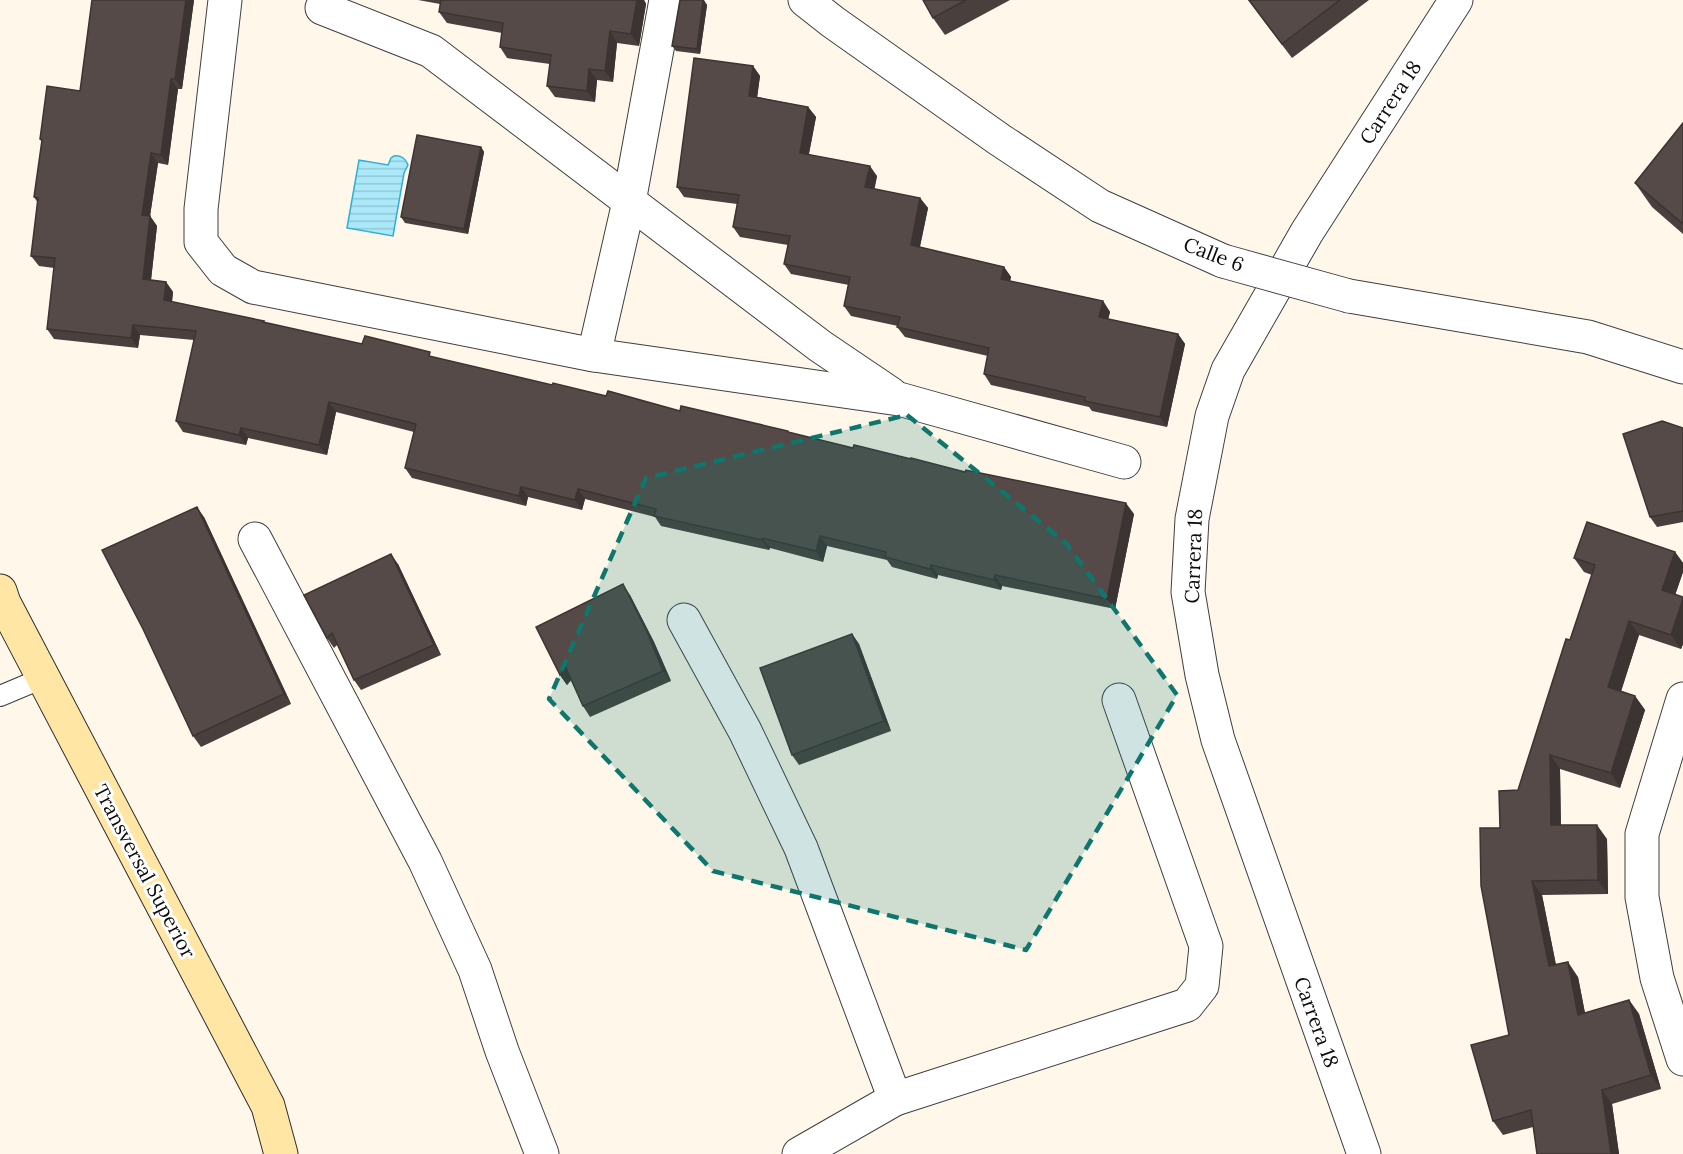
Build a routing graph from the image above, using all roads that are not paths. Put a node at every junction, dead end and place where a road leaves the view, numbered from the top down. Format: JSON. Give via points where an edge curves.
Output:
{"nodes":[{"id":1,"x":225,"y":0,"type":"edge"},
{"id":2,"x":666,"y":0,"type":"edge"},
{"id":3,"x":805,"y":0,"type":"edge"},
{"id":4,"x":1456,"y":0,"type":"edge"},
{"id":5,"x":322,"y":8,"type":"dead end"},
{"id":6,"x":629,"y":202,"type":"junction"},
{"id":7,"x":594,"y":355,"type":"junction"},
{"id":8,"x":1683,"y":367,"type":"edge"},
{"id":9,"x":899,"y":399,"type":"junction"},
{"id":10,"x":1124,"y":462,"type":"dead end"},
{"id":11,"x":255,"y":539,"type":"dead end"},
{"id":12,"x":0,"y":591,"type":"edge"},
{"id":13,"x":684,"y":620,"type":"dead end"},
{"id":14,"x":43,"y":678,"type":"junction"},
{"id":15,"x":0,"y":696,"type":"edge"},
{"id":16,"x":1683,"y":699,"type":"edge"},
{"id":17,"x":1119,"y":700,"type":"dead end"},
{"id":18,"x":1683,"y":1059,"type":"edge"},
{"id":19,"x":895,"y":1099,"type":"junction"},
{"id":20,"x":281,"y":1154,"type":"edge"},
{"id":21,"x":542,"y":1154,"type":"edge"},
{"id":22,"x":800,"y":1154,"type":"edge"},
{"id":23,"x":1364,"y":1154,"type":"edge"}],
"edges":[{"from":1,"to":7,"type":"street","via":[[201,209],[201,242],[223,270],[253,286]]},
{"from":2,"to":6,"type":"street"},
{"from":3,"to":8,"type":"street","name":"Calle 6","bridge":true,"via":[[991,134],[1100,206],[1223,261],[1349,296],[1588,337]]},
{"from":4,"to":23,"type":"street","name":"Carrera 18","via":[[1307,232],[1228,370],[1212,416],[1192,519],[1188,592],[1218,740]]},
{"from":5,"to":6,"type":"street","via":[[431,51]]},
{"from":6,"to":7,"type":"street"},
{"from":6,"to":9,"type":"street","via":[[820,346]]},
{"from":7,"to":9,"type":"street"},
{"from":9,"to":10,"type":"street"},
{"from":11,"to":21,"type":"street","via":[[425,861],[475,970]]},
{"from":12,"to":14,"type":"main road","name":"Transversal Superior"},
{"from":13,"to":19,"type":"street","via":[[745,731],[801,848]]},
{"from":14,"to":15,"type":"lane"},
{"from":14,"to":20,"type":"main road","name":"Transversal Superior","via":[[268,1106]]},
{"from":16,"to":18,"type":"street","via":[[1642,834],[1642,897],[1657,978]]},
{"from":17,"to":19,"type":"street","via":[[1206,946],[1202,986],[1187,1005]]},
{"from":19,"to":22,"type":"street"}]}
